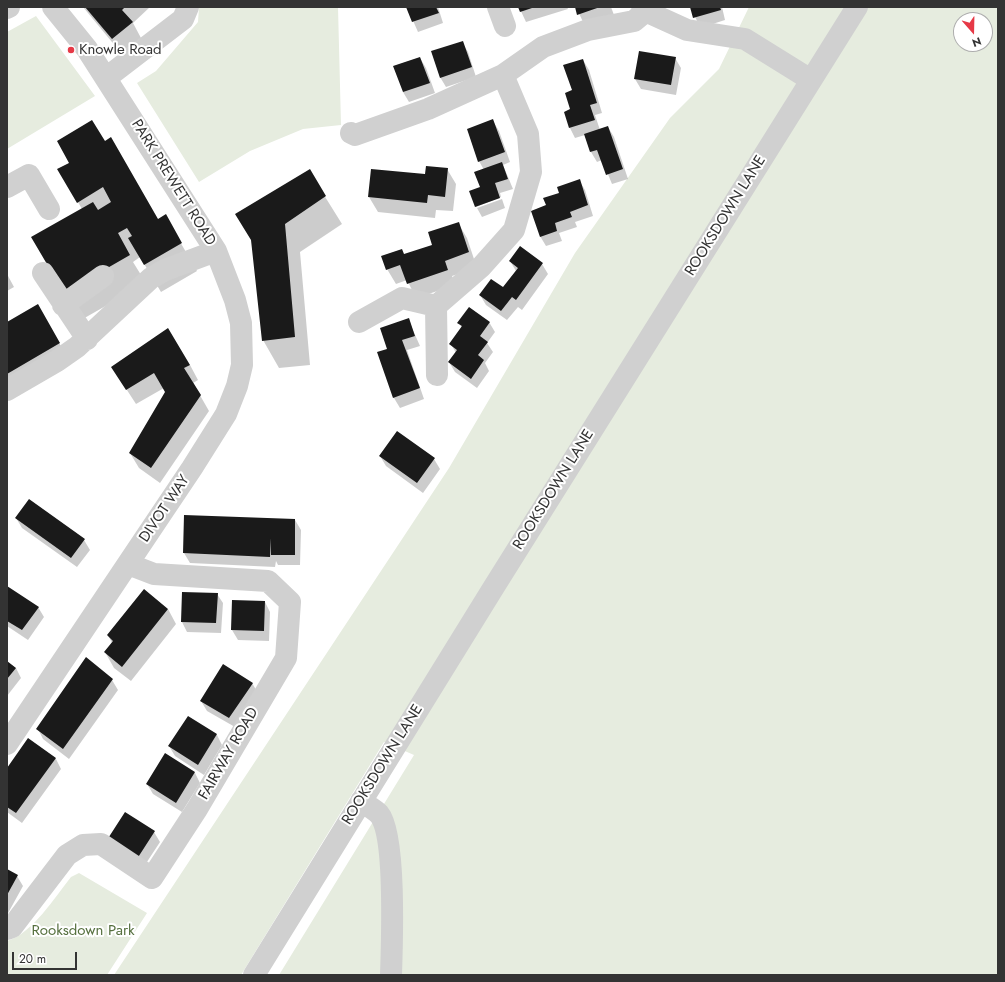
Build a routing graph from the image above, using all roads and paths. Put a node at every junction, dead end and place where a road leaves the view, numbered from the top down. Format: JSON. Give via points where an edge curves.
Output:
{"nodes":[{"id":1,"x":53,"y":7,"type":"edge"},
{"id":2,"x":188,"y":7,"type":"edge"},
{"id":3,"x":857,"y":7,"type":"edge"},
{"id":4,"x":644,"y":9,"type":"edge"},
{"id":5,"x":503,"y":75,"type":"junction"},
{"id":6,"x":106,"y":78,"type":"junction"},
{"id":7,"x":811,"y":80,"type":"junction"},
{"id":8,"x":351,"y":133,"type":"dead end"},
{"id":9,"x":7,"y":188,"type":"edge"},
{"id":10,"x":49,"y":209,"type":"dead end"},
{"id":11,"x":216,"y":251,"type":"junction"},
{"id":12,"x":42,"y":273,"type":"dead end"},
{"id":13,"x":103,"y":276,"type":"dead end"},
{"id":14,"x":64,"y":305,"type":"junction"},
{"id":15,"x":436,"y":306,"type":"junction"},
{"id":16,"x":359,"y":322,"type":"dead end"},
{"id":17,"x":87,"y":338,"type":"junction"},
{"id":18,"x":437,"y":375,"type":"dead end"},
{"id":19,"x":7,"y":390,"type":"edge"},
{"id":20,"x":128,"y":564,"type":"junction"},
{"id":21,"x":7,"y":744,"type":"edge"},
{"id":22,"x":361,"y":801,"type":"junction"},
{"id":23,"x":7,"y":929,"type":"edge"},
{"id":24,"x":254,"y":975,"type":"edge"},
{"id":25,"x":391,"y":975,"type":"edge"}],
"edges":[{"from":1,"to":6,"type":"street","name":"PARK PREWETT ROAD"},
{"from":2,"to":6,"type":"street","via":[[183,19]]},
{"from":3,"to":7,"type":"street","name":"ROOKSDOWN LANE"},
{"from":4,"to":5,"type":"street","via":[[634,21],[588,30],[543,46]]},
{"from":4,"to":7,"type":"street","via":[[687,30],[745,39]]},
{"from":5,"to":8,"type":"street","via":[[428,109],[355,134]]},
{"from":5,"to":15,"type":"street","via":[[528,134],[531,172],[514,230],[481,268]]},
{"from":6,"to":11,"type":"street","name":"PARK PREWETT ROAD"},
{"from":7,"to":22,"type":"street","name":"ROOKSDOWN LANE"},
{"from":9,"to":10,"type":"street","via":[[30,175]]},
{"from":11,"to":17,"type":"street","name":"PARK PREWETT ROAD","via":[[165,270],[152,278]]},
{"from":11,"to":20,"type":"street","name":"DIVOT WAY","via":[[241,323],[242,366],[237,386],[226,414]]},
{"from":12,"to":14,"type":"street"},
{"from":13,"to":14,"type":"street"},
{"from":14,"to":17,"type":"street"},
{"from":15,"to":16,"type":"street","via":[[402,298]]},
{"from":15,"to":18,"type":"street"},
{"from":17,"to":19,"type":"street","name":"PARK PREWETT ROAD","via":[[57,362]]},
{"from":20,"to":21,"type":"street","name":"DIVOT WAY"},
{"from":20,"to":23,"type":"street","name":"FAIRWAY ROAD","via":[[154,574],[268,581],[290,602],[286,658],[197,809],[152,878],[101,844],[83,845],[67,855],[12,927]]},
{"from":22,"to":24,"type":"street","name":"ROOKSDOWN LANE"},
{"from":22,"to":25,"type":"street","via":[[379,814],[388,839],[392,906]]}]}
